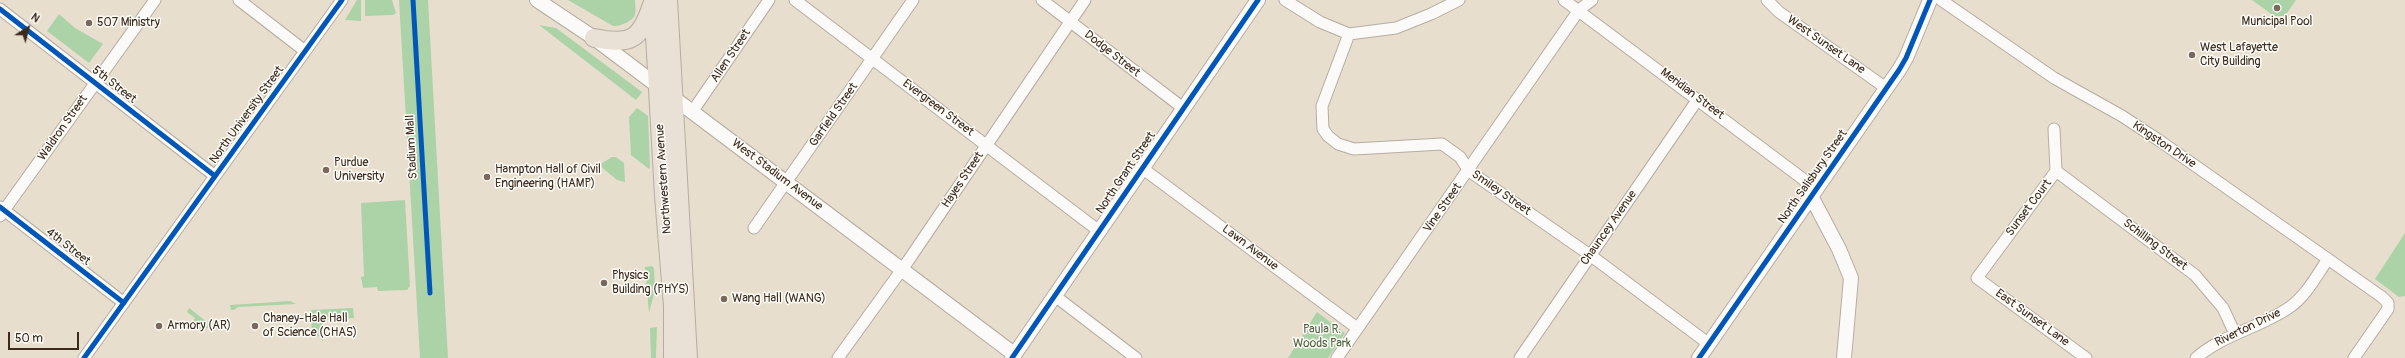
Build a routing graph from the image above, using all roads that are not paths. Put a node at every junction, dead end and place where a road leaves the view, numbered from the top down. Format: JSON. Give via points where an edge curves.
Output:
{"nodes":[{"id":1,"x":155,"y":0,"type":"edge"},
{"id":2,"x":239,"y":0,"type":"edge"},
{"id":3,"x":342,"y":0,"type":"edge"},
{"id":4,"x":537,"y":0,"type":"edge"},
{"id":5,"x":658,"y":0,"type":"edge"},
{"id":6,"x":769,"y":0,"type":"edge"},
{"id":7,"x":796,"y":0,"type":"edge"},
{"id":8,"x":913,"y":0,"type":"edge"},
{"id":9,"x":1042,"y":0,"type":"edge"},
{"id":10,"x":1085,"y":0,"type":"edge"},
{"id":11,"x":1258,"y":0,"type":"edge"},
{"id":12,"x":1285,"y":0,"type":"edge"},
{"id":13,"x":1459,"y":0,"type":"edge"},
{"id":14,"x":1564,"y":0,"type":"edge"},
{"id":15,"x":1592,"y":0,"type":"edge"},
{"id":16,"x":1767,"y":0,"type":"edge"},
{"id":17,"x":1930,"y":0,"type":"edge"},
{"id":18,"x":1941,"y":0,"type":"edge"},
{"id":19,"x":0,"y":9,"type":"edge"},
{"id":20,"x":1579,"y":10,"type":"junction"},
{"id":21,"x":1070,"y":22,"type":"junction"},
{"id":22,"x":1349,"y":34,"type":"junction"},
{"id":23,"x":594,"y":38,"type":"junction"},
{"id":24,"x":305,"y":51,"type":"junction"},
{"id":25,"x":873,"y":59,"type":"junction"},
{"id":26,"x":95,"y":83,"type":"junction"},
{"id":27,"x":659,"y":87,"type":"junction"},
{"id":28,"x":1886,"y":88,"type":"junction"},
{"id":29,"x":675,"y":99,"type":"junction"},
{"id":30,"x":1698,"y":99,"type":"junction"},
{"id":31,"x":1183,"y":108,"type":"junction"},
{"id":32,"x":692,"y":112,"type":"junction"},
{"id":33,"x":2054,"y":130,"type":"dead end"},
{"id":34,"x":988,"y":145,"type":"junction"},
{"id":35,"x":1142,"y":168,"type":"junction"},
{"id":36,"x":1469,"y":170,"type":"junction"},
{"id":37,"x":2056,"y":171,"type":"junction"},
{"id":38,"x":215,"y":176,"type":"junction"},
{"id":39,"x":788,"y":182,"type":"junction"},
{"id":40,"x":1811,"y":196,"type":"junction"},
{"id":41,"x":1,"y":211,"type":"edge"},
{"id":42,"x":754,"y":228,"type":"dead end"},
{"id":43,"x":1099,"y":231,"type":"junction"},
{"id":44,"x":1590,"y":255,"type":"junction"},
{"id":45,"x":2328,"y":259,"type":"junction"},
{"id":46,"x":902,"y":270,"type":"junction"},
{"id":47,"x":1977,"y":278,"type":"joint"},
{"id":48,"x":1055,"y":296,"type":"junction"},
{"id":49,"x":124,"y":303,"type":"junction"},
{"id":50,"x":1357,"y":328,"type":"junction"},
{"id":51,"x":2235,"y":334,"type":"junction"},
{"id":52,"x":1709,"y":344,"type":"junction"},
{"id":53,"x":1013,"y":356,"type":"edge"},
{"id":54,"x":1847,"y":356,"type":"edge"},
{"id":55,"x":84,"y":358,"type":"edge"},
{"id":56,"x":672,"y":358,"type":"edge"},
{"id":57,"x":688,"y":358,"type":"edge"},
{"id":58,"x":838,"y":358,"type":"edge"},
{"id":59,"x":1136,"y":358,"type":"edge"},
{"id":60,"x":1337,"y":358,"type":"edge"},
{"id":61,"x":1520,"y":358,"type":"edge"},
{"id":62,"x":1700,"y":358,"type":"edge"},
{"id":63,"x":2086,"y":358,"type":"edge"},
{"id":64,"x":2196,"y":358,"type":"edge"},
{"id":65,"x":2354,"y":358,"type":"edge"}],
"edges":[{"from":1,"to":26,"type":"street","name":"Waldron Street"},
{"from":2,"to":24,"type":"street"},
{"from":3,"to":24,"type":"street","name":"North University Street"},
{"from":4,"to":23,"type":"street","name":"West Stadium Avenue"},
{"from":5,"to":23,"type":"main road","via":[[644,26],[634,38],[615,42]]},
{"from":5,"to":27,"type":"main road","name":"Northwestern Avenue"},
{"from":5,"to":29,"type":"main road","name":"Northwestern Avenue"},
{"from":6,"to":32,"type":"street","name":"Allen Street"},
{"from":7,"to":25,"type":"street","name":"Evergreen Street"},
{"from":8,"to":25,"type":"street","name":"Garfield Street"},
{"from":9,"to":21,"type":"street","name":"Dodge Street"},
{"from":10,"to":21,"type":"street","name":"Hayes Street"},
{"from":11,"to":31,"type":"street","name":"North Grant Street"},
{"from":12,"to":22,"type":"street","via":[[1320,22]]},
{"from":13,"to":22,"type":"street","via":[[1396,28]]},
{"from":14,"to":20,"type":"street","name":"Meridian Street"},
{"from":15,"to":20,"type":"street","name":"Vine Street"},
{"from":16,"to":28,"type":"street","name":"West Sunset Lane","via":[[1779,12]]},
{"from":17,"to":28,"type":"street","name":"North Salisbury Street","via":[[1906,58]]},
{"from":18,"to":45,"type":"street","name":"Kingston Drive","via":[[2054,78],[2122,116],[2160,141]]},
{"from":19,"to":26,"type":"street","name":"5th Street"},
{"from":20,"to":30,"type":"street","name":"Meridian Street"},
{"from":20,"to":36,"type":"street","name":"Vine Street"},
{"from":21,"to":31,"type":"street","name":"Dodge Street"},
{"from":21,"to":34,"type":"street","name":"Hayes Street"},
{"from":22,"to":36,"type":"street","name":"Smiley Street","via":[[1322,106],[1323,129],[1328,136],[1338,144],[1354,149],[1442,144],[1460,157]]},
{"from":23,"to":27,"type":"street","name":"West Stadium Avenue"},
{"from":24,"to":38,"type":"street","name":"North University Street"},
{"from":25,"to":34,"type":"street","name":"Evergreen Street"},
{"from":25,"to":39,"type":"street","name":"Garfield Street"},
{"from":26,"to":38,"type":"street","name":"5th Street"},
{"from":26,"to":41,"type":"street","name":"Waldron Street"},
{"from":27,"to":29,"type":"street","name":"West Stadium Avenue"},
{"from":27,"to":56,"type":"main road","name":"Northwestern Avenue","via":[[673,306]]},
{"from":28,"to":40,"type":"street","name":"North Salisbury Street"},
{"from":29,"to":32,"type":"street","name":"West Stadium Avenue"},
{"from":29,"to":57,"type":"main road","name":"Northwestern Avenue"},
{"from":30,"to":40,"type":"street","name":"Meridian Street","via":[[1804,179]]},
{"from":30,"to":44,"type":"street","name":"Chauncey Avenue"},
{"from":31,"to":35,"type":"street","name":"North Grant Street"},
{"from":32,"to":39,"type":"street","name":"West Stadium Avenue"},
{"from":33,"to":37,"type":"street","name":"Sunset Court"},
{"from":34,"to":43,"type":"street","name":"Evergreen Street"},
{"from":34,"to":46,"type":"street","name":"Hayes Street"},
{"from":35,"to":43,"type":"street","name":"North Grant Street"},
{"from":35,"to":50,"type":"street","name":"Lawn Avenue"},
{"from":36,"to":44,"type":"street","name":"Smiley Street"},
{"from":36,"to":50,"type":"street","name":"Vine Street"},
{"from":37,"to":47,"type":"street","name":"Sunset Court"},
{"from":37,"to":51,"type":"street","name":"Schilling Street","via":[[2195,275],[2224,308]]},
{"from":38,"to":49,"type":"street","name":"North University Street"},
{"from":39,"to":42,"type":"street","name":"Garfield Street"},
{"from":39,"to":46,"type":"street","name":"West Stadium Avenue"},
{"from":40,"to":52,"type":"street","name":"North Salisbury Street"},
{"from":40,"to":54,"type":"street","via":[[1843,256],[1851,278]]},
{"from":41,"to":49,"type":"street","name":"4th Street"},
{"from":43,"to":48,"type":"street","name":"North Grant Street"},
{"from":44,"to":52,"type":"street","name":"Smiley Street"},
{"from":44,"to":61,"type":"street","name":"Chauncey Avenue"},
{"from":45,"to":51,"type":"street","name":"Riverton Drive","via":[[2291,306],[2265,322]]},
{"from":45,"to":65,"type":"street","name":"Kingston Drive","via":[[2388,303],[2388,309]]},
{"from":46,"to":53,"type":"street","name":"West Stadium Avenue"},
{"from":46,"to":58,"type":"street","name":"Hayes Street"},
{"from":47,"to":63,"type":"street","name":"East Sunset Lane"},
{"from":48,"to":53,"type":"street","name":"North Grant Street"},
{"from":48,"to":59,"type":"street"},
{"from":49,"to":55,"type":"street","name":"North University Street"},
{"from":50,"to":60,"type":"street","name":"Vine Street"},
{"from":51,"to":64,"type":"street","name":"Riverton Drive","via":[[2214,344]]},
{"from":52,"to":62,"type":"street","name":"North Salisbury Street"}]}
